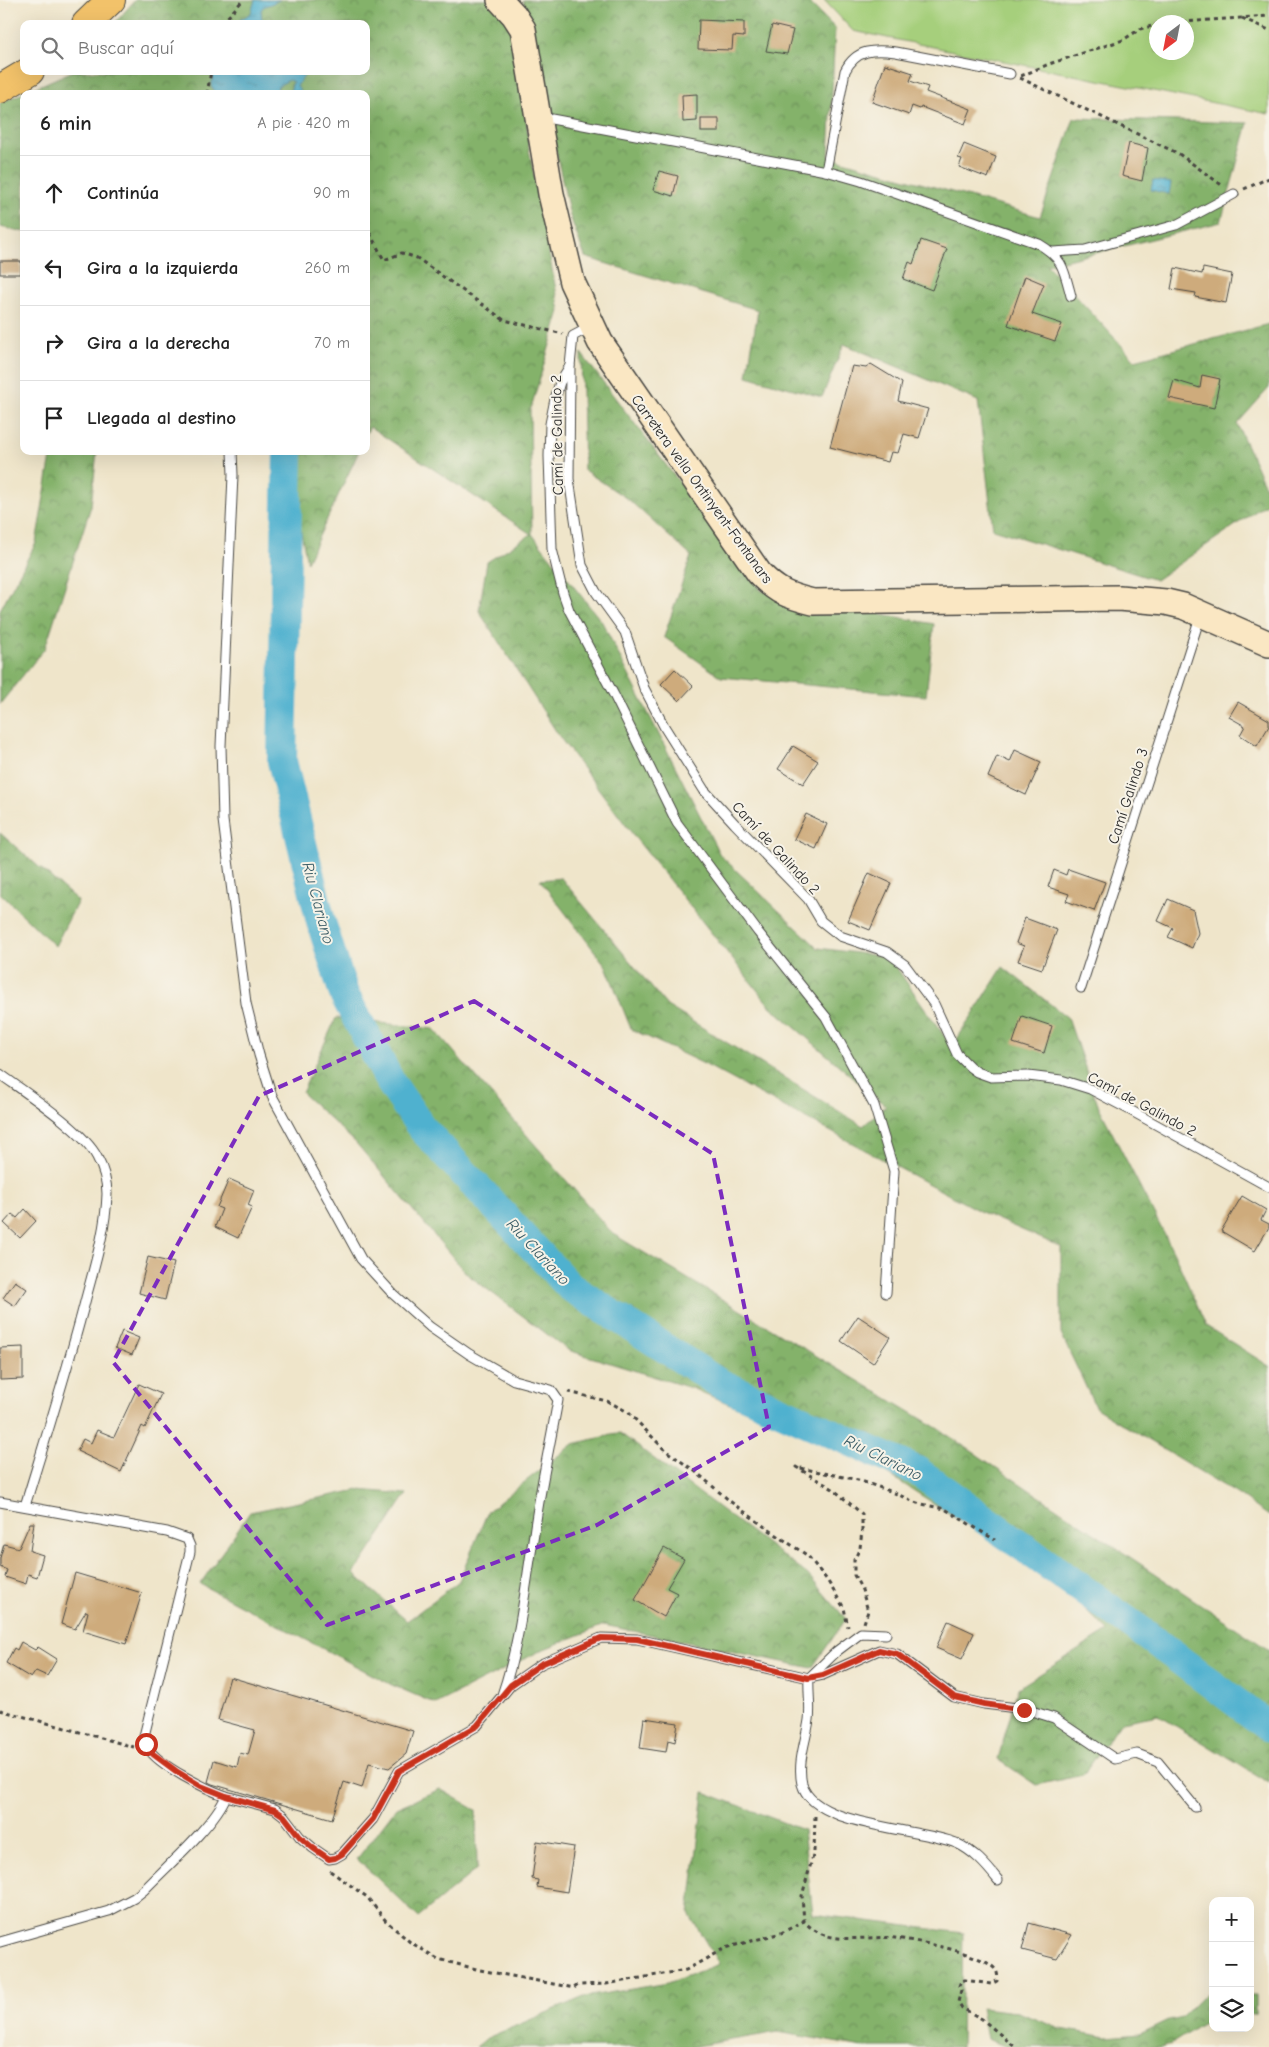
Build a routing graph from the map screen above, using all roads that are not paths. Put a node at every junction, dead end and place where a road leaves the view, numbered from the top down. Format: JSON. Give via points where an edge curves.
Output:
{"nodes":[{"id":1,"x":111,"y":0,"type":"edge"},
{"id":2,"x":500,"y":0,"type":"edge"},
{"id":3,"x":90,"y":20,"type":"edge"},
{"id":4,"x":23,"y":75,"type":"edge"},
{"id":5,"x":1014,"y":76,"type":"road end"},
{"id":6,"x":0,"y":89,"type":"edge"},
{"id":7,"x":538,"y":116,"type":"junction"},
{"id":8,"x":826,"y":172,"type":"junction"},
{"id":9,"x":1234,"y":194,"type":"road end"},
{"id":10,"x":1053,"y":252,"type":"junction"},
{"id":11,"x":1071,"y":296,"type":"dead end"},
{"id":12,"x":583,"y":331,"type":"junction"},
{"id":13,"x":570,"y":366,"type":"junction"},
{"id":14,"x":232,"y":455,"type":"edge"},
{"id":15,"x":1202,"y":612,"type":"junction"},
{"id":16,"x":1269,"y":644,"type":"edge"},
{"id":17,"x":1081,"y":988,"type":"dead end"},
{"id":18,"x":0,"y":1074,"type":"edge"},
{"id":19,"x":1269,"y":1187,"type":"edge"},
{"id":20,"x":886,"y":1292,"type":"dead end"},
{"id":21,"x":0,"y":1502,"type":"edge"},
{"id":22,"x":25,"y":1506,"type":"junction"},
{"id":23,"x":886,"y":1634,"type":"dead end"},
{"id":24,"x":808,"y":1678,"type":"junction"},
{"id":25,"x":502,"y":1695,"type":"junction"},
{"id":26,"x":226,"y":1796,"type":"junction"},
{"id":27,"x":1196,"y":1807,"type":"dead end"},
{"id":28,"x":998,"y":1880,"type":"dead end"},
{"id":29,"x":0,"y":1942,"type":"edge"}],
"edges":[{"from":1,"to":3,"type":"main road"},
{"from":2,"to":7,"type":"street","name":"Carretera vella Ontinyent-Fontanars","via":[[523,29]]},
{"from":4,"to":6,"type":"main road"},
{"from":5,"to":8,"type":"lane","via":[[896,52],[878,50],[857,56],[845,71]]},
{"from":7,"to":8,"type":"lane"},
{"from":7,"to":12,"type":"street","name":"Carretera vella Ontinyent-Fontanars","via":[[551,194]]},
{"from":8,"to":10,"type":"lane","via":[[861,181],[1039,244]]},
{"from":9,"to":10,"type":"lane","via":[[1176,225],[1085,250]]},
{"from":10,"to":11,"type":"lane","via":[[1064,269]]},
{"from":12,"to":13,"type":"lane","name":"Camí de Galindo 2"},
{"from":12,"to":15,"type":"street","name":"Carretera vella Ontinyent-Fontanars","via":[[600,342],[772,588],[813,602],[1119,598],[1166,602]]},
{"from":13,"to":19,"type":"lane","name":"Camí de Galindo 2","via":[[569,479],[582,566],[599,598],[625,632],[644,688],[704,790],[808,899],[821,921],[840,936],[887,952],[905,966],[934,1004],[957,1054],[977,1072],[992,1077],[1028,1076],[1061,1080],[1090,1089]]},
{"from":13,"to":20,"type":"lane","via":[[560,382],[550,424],[552,549],[563,593],[677,823],[826,1017],[874,1105],[894,1171]]},
{"from":14,"to":25,"type":"lane","via":[[221,746],[223,820],[246,1003],[272,1096],[361,1258],[393,1294],[430,1327],[469,1354],[514,1380],[551,1390],[558,1400],[518,1633]]},
{"from":15,"to":16,"type":"street","name":"Carretera vella Ontinyent-Fontanars"},
{"from":15,"to":17,"type":"lane","name":"Camí Galindo 3"},
{"from":18,"to":22,"type":"lane","via":[[89,1144],[103,1170],[107,1195],[101,1240],[74,1346]]},
{"from":21,"to":22,"type":"lane"},
{"from":22,"to":26,"type":"lane","via":[[167,1532],[187,1539],[190,1552],[145,1729],[146,1744],[153,1754],[176,1771]]},
{"from":23,"to":24,"type":"lane","via":[[861,1633]]},
{"from":24,"to":25,"type":"lane","via":[[637,1639],[601,1638],[541,1664]]},
{"from":24,"to":27,"type":"lane","via":[[823,1675],[879,1650],[897,1654],[954,1697],[1054,1718],[1116,1759],[1137,1754],[1158,1762]]},
{"from":24,"to":28,"type":"lane","via":[[810,1719],[802,1751],[802,1784],[814,1804],[845,1818],[956,1843],[983,1860]]},
{"from":25,"to":26,"type":"lane","via":[[477,1726],[399,1771],[373,1819],[335,1858],[329,1859],[313,1848],[275,1810]]},
{"from":26,"to":29,"type":"lane","via":[[211,1821],[134,1898],[109,1911]]}]}
